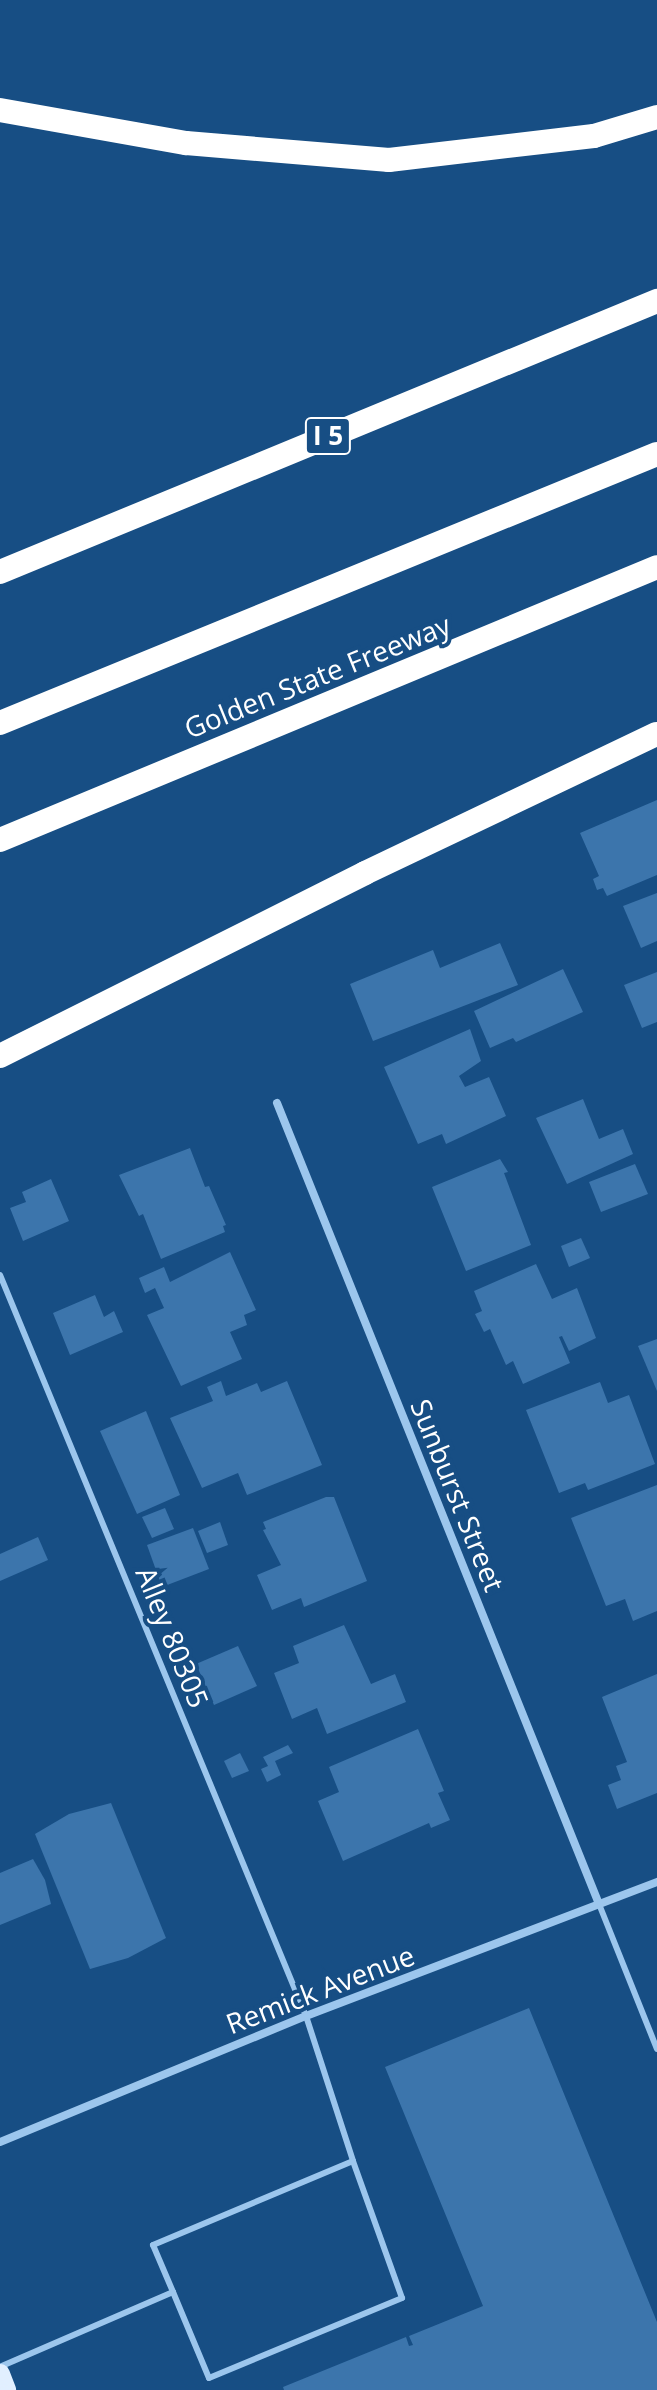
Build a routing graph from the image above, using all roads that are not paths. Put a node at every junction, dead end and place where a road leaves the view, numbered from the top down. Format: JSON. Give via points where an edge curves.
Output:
{"nodes":[{"id":1,"x":0,"y":110,"type":"edge"},
{"id":2,"x":657,"y":117,"type":"edge"},
{"id":3,"x":657,"y":301,"type":"edge"},
{"id":4,"x":657,"y":454,"type":"edge"},
{"id":5,"x":657,"y":567,"type":"edge"},
{"id":6,"x":0,"y":572,"type":"edge"},
{"id":7,"x":0,"y":723,"type":"edge"},
{"id":8,"x":657,"y":734,"type":"edge"},
{"id":9,"x":0,"y":840,"type":"edge"},
{"id":10,"x":0,"y":1056,"type":"edge"},
{"id":11,"x":277,"y":1103,"type":"dead end"},
{"id":12,"x":0,"y":1275,"type":"edge"},
{"id":13,"x":657,"y":1882,"type":"edge"},
{"id":14,"x":599,"y":1904,"type":"junction"},
{"id":15,"x":306,"y":2016,"type":"junction"},
{"id":16,"x":657,"y":2049,"type":"edge"},
{"id":17,"x":0,"y":2142,"type":"edge"},
{"id":18,"x":353,"y":2161,"type":"junction"},
{"id":19,"x":173,"y":2292,"type":"junction"},
{"id":20,"x":0,"y":2367,"type":"edge"},
{"id":21,"x":0,"y":2374,"type":"edge"},
{"id":22,"x":6,"y":2390,"type":"edge"}],
"edges":[{"from":1,"to":2,"type":"highway","via":[[186,143],[389,160],[594,136]]},
{"from":3,"to":6,"type":"highway","number":"I 5"},
{"from":4,"to":7,"type":"highway"},
{"from":5,"to":9,"type":"highway","name":"Golden State Freeway"},
{"from":8,"to":10,"type":"highway"},
{"from":11,"to":14,"type":"street","name":"Sunburst Street"},
{"from":12,"to":15,"type":"lane","name":"Alley 80305"},
{"from":13,"to":14,"type":"street","name":"Remick Avenue"},
{"from":14,"to":15,"type":"street","name":"Remick Avenue"},
{"from":14,"to":16,"type":"lane"},
{"from":15,"to":17,"type":"street","name":"Remick Avenue"},
{"from":15,"to":18,"type":"lane","name":"Alley 80305"},
{"from":18,"to":19,"type":"lane","via":[[153,2245]]},
{"from":18,"to":19,"type":"lane","name":"Alley 80305","via":[[402,2298],[209,2378]]},
{"from":19,"to":20,"type":"lane"},
{"from":21,"to":22,"type":"main road"}]}
